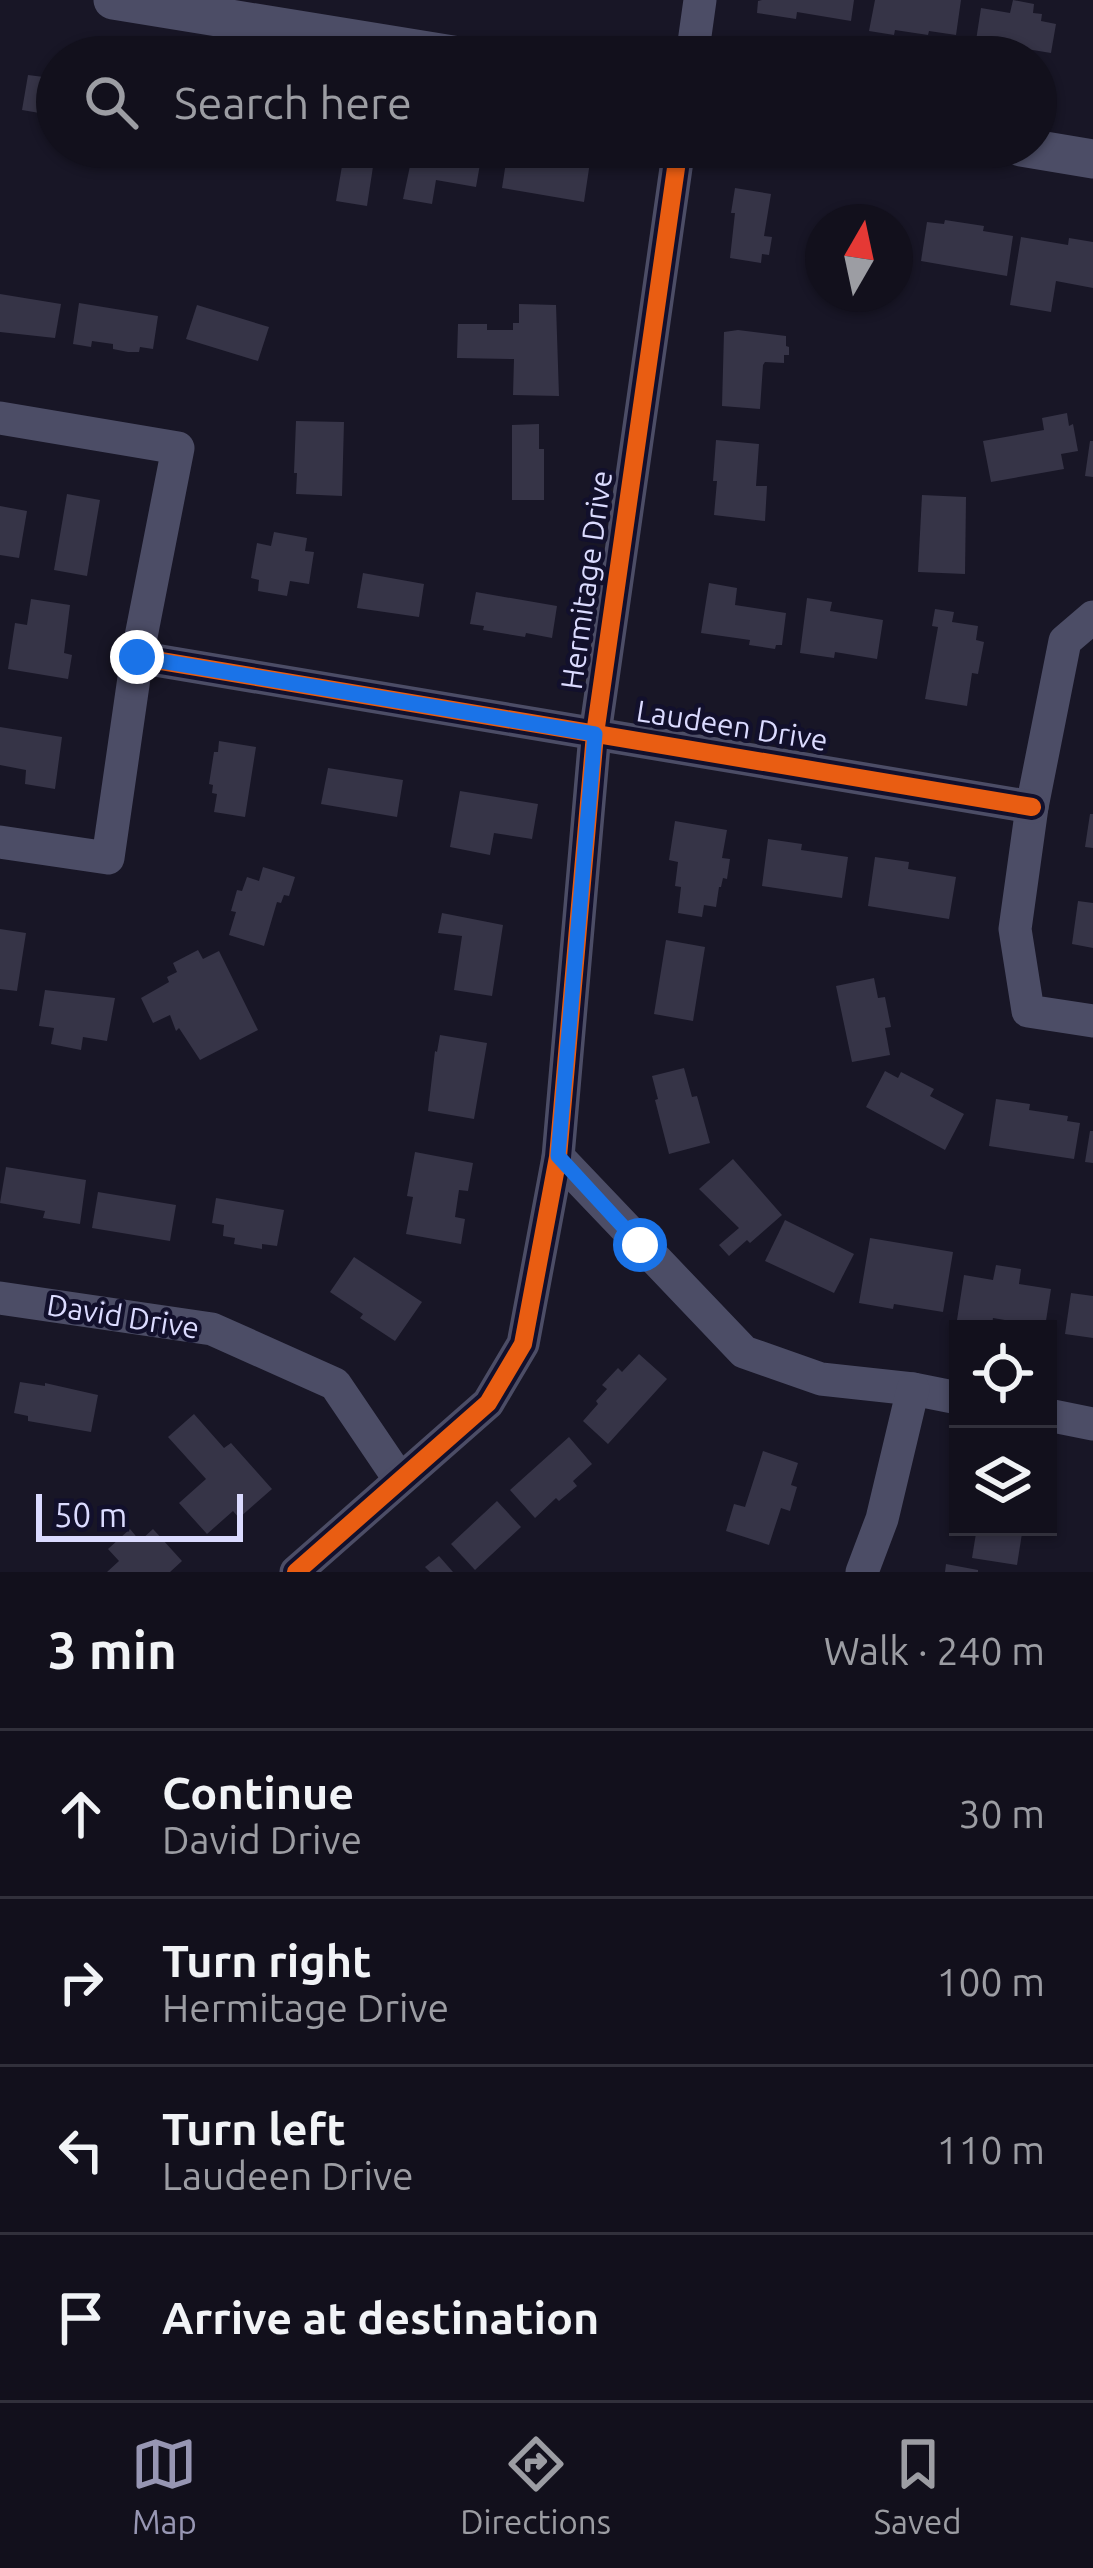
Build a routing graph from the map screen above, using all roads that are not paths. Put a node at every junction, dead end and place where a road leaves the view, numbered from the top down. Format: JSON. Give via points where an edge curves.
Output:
{"nodes":[{"id":1,"x":113,"y":0,"type":"edge"},
{"id":2,"x":700,"y":0,"type":"edge"},
{"id":3,"x":335,"y":36,"type":"edge"},
{"id":4,"x":695,"y":36,"type":"edge"},
{"id":5,"x":1057,"y":153,"type":"edge"},
{"id":6,"x":1093,"y":159,"type":"edge"},
{"id":7,"x":677,"y":168,"type":"edge"},
{"id":8,"x":0,"y":418,"type":"edge"},
{"id":9,"x":1093,"y":617,"type":"edge"},
{"id":10,"x":137,"y":657,"type":"junction"},
{"id":11,"x":595,"y":734,"type":"junction"},
{"id":12,"x":1033,"y":807,"type":"junction"},
{"id":13,"x":0,"y":842,"type":"edge"},
{"id":14,"x":1093,"y":1022,"type":"edge"},
{"id":15,"x":558,"y":1156,"type":"junction"},
{"id":16,"x":0,"y":1298,"type":"edge"},
{"id":17,"x":913,"y":1389,"type":"junction"},
{"id":18,"x":949,"y":1396,"type":"edge"},
{"id":19,"x":1057,"y":1417,"type":"edge"},
{"id":20,"x":1093,"y":1424,"type":"edge"},
{"id":21,"x":400,"y":1480,"type":"junction"},
{"id":22,"x":296,"y":1572,"type":"edge"},
{"id":23,"x":862,"y":1572,"type":"edge"}],
"edges":[{"from":1,"to":3,"type":"street"},
{"from":2,"to":4,"type":"street"},
{"from":5,"to":6,"type":"street"},
{"from":7,"to":11,"type":"street","name":"Hermitage Drive"},
{"from":8,"to":10,"type":"street","via":[[178,448]]},
{"from":9,"to":12,"type":"street","via":[[1065,641]]},
{"from":10,"to":11,"type":"street","name":"Laudeen Drive"},
{"from":10,"to":13,"type":"street","via":[[108,858]]},
{"from":11,"to":12,"type":"street","name":"Laudeen Drive"},
{"from":11,"to":15,"type":"street","name":"Hermitage Drive"},
{"from":12,"to":14,"type":"street","via":[[1015,928],[1028,1011]]},
{"from":15,"to":17,"type":"street","via":[[744,1352],[821,1379]]},
{"from":15,"to":21,"type":"street","name":"Hermitage Drive","via":[[523,1343],[488,1403]]},
{"from":16,"to":21,"type":"street","name":"David Drive","via":[[212,1329],[334,1384]]},
{"from":17,"to":18,"type":"street"},
{"from":17,"to":23,"type":"street"},
{"from":19,"to":20,"type":"street"},
{"from":21,"to":22,"type":"street","name":"Hermitage Drive"}]}
